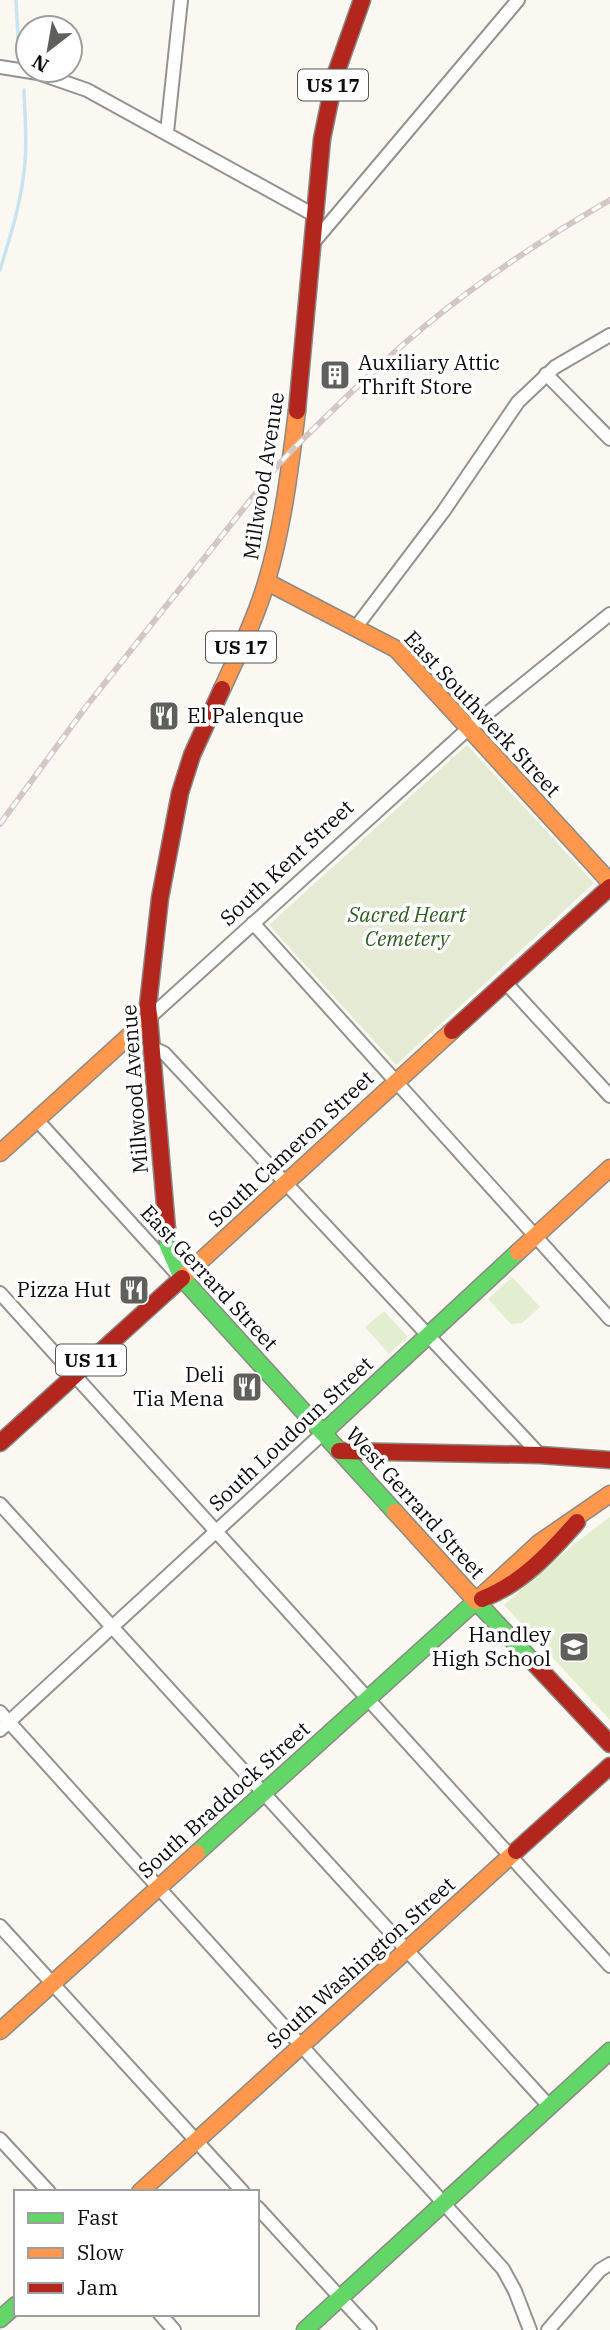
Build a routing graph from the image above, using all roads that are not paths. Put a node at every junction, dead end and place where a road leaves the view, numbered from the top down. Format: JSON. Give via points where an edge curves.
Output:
{"nodes":[{"id":1,"x":181,"y":0,"type":"edge"},
{"id":2,"x":362,"y":0,"type":"edge"},
{"id":3,"x":518,"y":0,"type":"edge"},
{"id":4,"x":0,"y":66,"type":"edge"},
{"id":5,"x":167,"y":132,"type":"junction"},
{"id":6,"x":314,"y":215,"type":"junction"},
{"id":7,"x":313,"y":243,"type":"junction"},
{"id":8,"x":610,"y":335,"type":"edge"},
{"id":9,"x":546,"y":374,"type":"junction"},
{"id":10,"x":610,"y":439,"type":"edge"},
{"id":11,"x":267,"y":582,"type":"junction"},
{"id":12,"x":610,"y":614,"type":"edge"},
{"id":13,"x":356,"y":627,"type":"junction"},
{"id":14,"x":469,"y":728,"type":"junction"},
{"id":15,"x":610,"y":884,"type":"edge"},
{"id":16,"x":253,"y":923,"type":"junction"},
{"id":17,"x":505,"y":982,"type":"junction"},
{"id":18,"x":150,"y":1017,"type":"junction"},
{"id":19,"x":153,"y":1048,"type":"junction"},
{"id":20,"x":396,"y":1082,"type":"junction"},
{"id":21,"x":610,"y":1096,"type":"edge"},
{"id":22,"x":37,"y":1120,"type":"junction"},
{"id":23,"x":0,"y":1153,"type":"edge"},
{"id":24,"x":610,"y":1168,"type":"edge"},
{"id":25,"x":286,"y":1182,"type":"junction"},
{"id":26,"x":536,"y":1237,"type":"junction"},
{"id":27,"x":181,"y":1278,"type":"junction"},
{"id":28,"x":0,"y":1293,"type":"edge"},
{"id":29,"x":610,"y":1319,"type":"edge"},
{"id":30,"x":428,"y":1336,"type":"junction"},
{"id":31,"x":75,"y":1375,"type":"junction"},
{"id":32,"x":323,"y":1433,"type":"junction"},
{"id":33,"x":0,"y":1443,"type":"edge"},
{"id":34,"x":339,"y":1451,"type":"junction"},
{"id":35,"x":540,"y":1455,"type":"junction"},
{"id":36,"x":610,"y":1460,"type":"edge"},
{"id":37,"x":610,"y":1494,"type":"edge"},
{"id":38,"x":0,"y":1504,"type":"edge"},
{"id":39,"x":218,"y":1531,"type":"junction"},
{"id":40,"x":476,"y":1601,"type":"junction"},
{"id":41,"x":113,"y":1626,"type":"junction"},
{"id":42,"x":368,"y":1698,"type":"junction"},
{"id":43,"x":3,"y":1721,"type":"edge"},
{"id":44,"x":610,"y":1744,"type":"edge"},
{"id":45,"x":610,"y":1766,"type":"edge"},
{"id":46,"x":264,"y":1792,"type":"junction"},
{"id":47,"x":510,"y":1856,"type":"junction"},
{"id":48,"x":158,"y":1888,"type":"junction"},
{"id":49,"x":0,"y":1926,"type":"edge"},
{"id":50,"x":407,"y":1950,"type":"junction"},
{"id":51,"x":610,"y":1966,"type":"edge"},
{"id":52,"x":52,"y":1984,"type":"junction"},
{"id":53,"x":0,"y":2031,"type":"edge"},
{"id":54,"x":301,"y":2046,"type":"junction"},
{"id":55,"x":610,"y":2051,"type":"edge"},
{"id":56,"x":549,"y":2106,"type":"junction"},
{"id":57,"x":0,"y":2139,"type":"edge"},
{"id":58,"x":197,"y":2141,"type":"junction"},
{"id":59,"x":47,"y":2190,"type":"edge"},
{"id":60,"x":142,"y":2190,"type":"edge"},
{"id":61,"x":241,"y":2190,"type":"edge"},
{"id":62,"x":443,"y":2203,"type":"junction"},
{"id":63,"x":259,"y":2209,"type":"edge"},
{"id":64,"x":610,"y":2264,"type":"edge"},
{"id":65,"x":340,"y":2298,"type":"junction"},
{"id":66,"x":14,"y":2307,"type":"edge"},
{"id":67,"x":162,"y":2316,"type":"edge"},
{"id":68,"x":0,"y":2319,"type":"edge"},
{"id":69,"x":174,"y":2330,"type":"edge"},
{"id":70,"x":304,"y":2330,"type":"edge"},
{"id":71,"x":370,"y":2330,"type":"edge"},
{"id":72,"x":530,"y":2330,"type":"edge"},
{"id":73,"x":548,"y":2330,"type":"edge"}],
"edges":[{"from":1,"to":5,"type":"street"},
{"from":2,"to":6,"type":"street","name":"Millwood Avenue","number":"US 17","via":[[335,76]]},
{"from":3,"to":7,"type":"street"},
{"from":4,"to":5,"type":"street","via":[[66,81]]},
{"from":5,"to":6,"type":"street"},
{"from":6,"to":7,"type":"street","name":"Millwood Avenue","number":"US 17"},
{"from":7,"to":11,"type":"street","name":"Millwood Avenue","number":"US 17","via":[[289,476]]},
{"from":8,"to":9,"type":"street"},
{"from":9,"to":10,"type":"street"},
{"from":9,"to":13,"type":"street","via":[[517,402],[443,512]]},
{"from":11,"to":13,"type":"street","name":"East Southwerk Street"},
{"from":11,"to":18,"type":"street","name":"Millwood Avenue","number":"US 17","via":[[195,745],[180,793],[160,898]]},
{"from":12,"to":14,"type":"street","name":"South Kent Street"},
{"from":13,"to":14,"type":"street","name":"East Southwerk Street","via":[[396,649]]},
{"from":14,"to":15,"type":"street","name":"East Southwerk Street"},
{"from":14,"to":16,"type":"street","name":"South Kent Street"},
{"from":15,"to":17,"type":"street","name":"South Cameron Street"},
{"from":16,"to":18,"type":"street","name":"South Kent Street"},
{"from":16,"to":20,"type":"street"},
{"from":17,"to":20,"type":"street","name":"South Cameron Street"},
{"from":17,"to":21,"type":"street"},
{"from":18,"to":19,"type":"street","name":"Millwood Avenue","number":"US 17"},
{"from":18,"to":22,"type":"street","name":"South Kent Street"},
{"from":19,"to":25,"type":"street","via":[[164,1053]]},
{"from":19,"to":27,"type":"street","name":"Millwood Avenue","number":"US 17","via":[[168,1246]]},
{"from":20,"to":25,"type":"street","name":"South Cameron Street"},
{"from":20,"to":26,"type":"street"},
{"from":22,"to":23,"type":"street","name":"South Kent Street"},
{"from":22,"to":27,"type":"street","name":"East Gerrard Street"},
{"from":24,"to":26,"type":"street","name":"South Loudoun Street"},
{"from":25,"to":27,"type":"street","name":"South Cameron Street"},
{"from":25,"to":30,"type":"street"},
{"from":26,"to":29,"type":"street"},
{"from":26,"to":30,"type":"street","name":"South Loudoun Street"},
{"from":27,"to":31,"type":"street","name":"South Cameron Street","number":"US 11"},
{"from":27,"to":32,"type":"street","name":"East Gerrard Street"},
{"from":28,"to":31,"type":"street"},
{"from":30,"to":32,"type":"street","name":"South Loudoun Street"},
{"from":30,"to":35,"type":"street"},
{"from":31,"to":33,"type":"street","name":"South Cameron Street","number":"US 11"},
{"from":31,"to":39,"type":"street"},
{"from":32,"to":34,"type":"street","name":"West Gerrard Street"},
{"from":32,"to":39,"type":"street","name":"South Loudoun Street"},
{"from":34,"to":35,"type":"street"},
{"from":34,"to":40,"type":"street","name":"West Gerrard Street"},
{"from":35,"to":36,"type":"street"},
{"from":37,"to":40,"type":"street","name":"South Braddock Street","via":[[544,1537]]},
{"from":38,"to":41,"type":"street"},
{"from":39,"to":41,"type":"street","name":"South Loudoun Street"},
{"from":39,"to":42,"type":"street"},
{"from":40,"to":42,"type":"street","name":"South Braddock Street"},
{"from":40,"to":44,"type":"street","name":"West Gerrard Street"},
{"from":41,"to":43,"type":"street","name":"South Loudoun Street"},
{"from":41,"to":46,"type":"street"},
{"from":42,"to":46,"type":"street","name":"South Braddock Street"},
{"from":42,"to":47,"type":"street"},
{"from":43,"to":48,"type":"street"},
{"from":45,"to":47,"type":"street","name":"South Washington Street"},
{"from":46,"to":48,"type":"street","name":"South Braddock Street"},
{"from":46,"to":50,"type":"street"},
{"from":47,"to":50,"type":"street","name":"South Washington Street"},
{"from":47,"to":51,"type":"street"},
{"from":48,"to":52,"type":"street","name":"South Braddock Street"},
{"from":48,"to":54,"type":"street"},
{"from":49,"to":52,"type":"street"},
{"from":50,"to":54,"type":"street","name":"South Washington Street"},
{"from":50,"to":56,"type":"street"},
{"from":52,"to":53,"type":"street","name":"South Braddock Street"},
{"from":52,"to":58,"type":"street"},
{"from":54,"to":58,"type":"street","name":"South Washington Street"},
{"from":54,"to":62,"type":"street"},
{"from":55,"to":56,"type":"street"},
{"from":56,"to":62,"type":"street"},
{"from":57,"to":59,"type":"street"},
{"from":58,"to":60,"type":"street","name":"South Washington Street"},
{"from":58,"to":61,"type":"street"},
{"from":62,"to":65,"type":"street"},
{"from":62,"to":72,"type":"street","via":[[503,2269]]},
{"from":63,"to":65,"type":"street"},
{"from":64,"to":73,"type":"street"},
{"from":65,"to":70,"type":"street"},
{"from":65,"to":71,"type":"street"},
{"from":66,"to":68,"type":"street"},
{"from":67,"to":69,"type":"street"}]}
